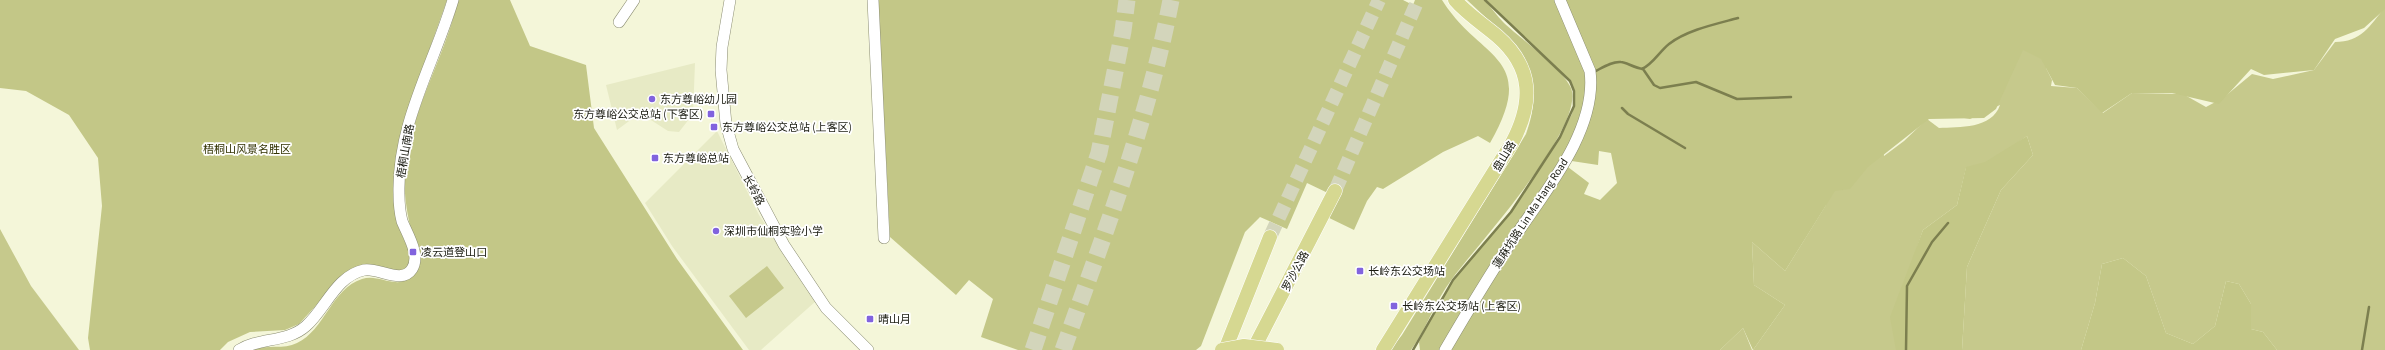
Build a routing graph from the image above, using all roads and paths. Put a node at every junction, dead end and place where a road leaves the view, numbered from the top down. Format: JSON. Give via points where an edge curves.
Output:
{"nodes":[{"id":1,"x":453,"y":0,"type":"edge"},
{"id":2,"x":634,"y":0,"type":"edge"},
{"id":3,"x":730,"y":0,"type":"edge"},
{"id":4,"x":873,"y":0,"type":"edge"},
{"id":5,"x":1455,"y":0,"type":"edge"},
{"id":6,"x":1560,"y":0,"type":"edge"},
{"id":7,"x":619,"y":22,"type":"dead end"},
{"id":8,"x":1335,"y":191,"type":"tunnel mouth"},
{"id":9,"x":1270,"y":237,"type":"tunnel mouth"},
{"id":10,"x":884,"y":238,"type":"dead end"},
{"id":11,"x":1404,"y":318,"type":"junction"},
{"id":12,"x":239,"y":350,"type":"edge"},
{"id":13,"x":868,"y":350,"type":"edge"},
{"id":14,"x":1224,"y":350,"type":"edge"},
{"id":15,"x":1253,"y":350,"type":"edge"},
{"id":16,"x":1277,"y":350,"type":"edge"},
{"id":17,"x":1373,"y":350,"type":"edge"},
{"id":18,"x":1383,"y":350,"type":"edge"},
{"id":19,"x":1444,"y":350,"type":"edge"}],
"edges":[{"from":1,"to":12,"type":"street","name":"梧桐山南路","via":[[413,108],[400,166],[399,194],[402,219],[415,255],[412,269],[408,274],[401,276],[374,270],[354,274],[343,281],[308,324],[297,333],[253,343]]},
{"from":2,"to":7,"type":"street"},
{"from":3,"to":13,"type":"street","name":"长岭路","via":[[721,70],[726,124],[733,149],[792,258],[826,308]]},
{"from":4,"to":10,"type":"street"},
{"from":5,"to":11,"type":"main road","name":"盘山路","via":[[1462,9],[1498,37],[1518,60],[1528,92],[1527,109],[1512,143]]},
{"from":6,"to":19,"type":"street","name":"蓮麻坑路 Lin Ma Hang Road","via":[[1590,71],[1592,83],[1587,110],[1563,164]]},
{"from":8,"to":15,"type":"main road","name":"罗沙公路"},
{"from":9,"to":14,"type":"main road"},
{"from":11,"to":17,"type":"main road","name":"盘山路"},
{"from":11,"to":18,"type":"main road","name":"盘山路"},
{"from":14,"to":16,"type":"main road","bridge":true,"via":[[1248,346]]}]}
